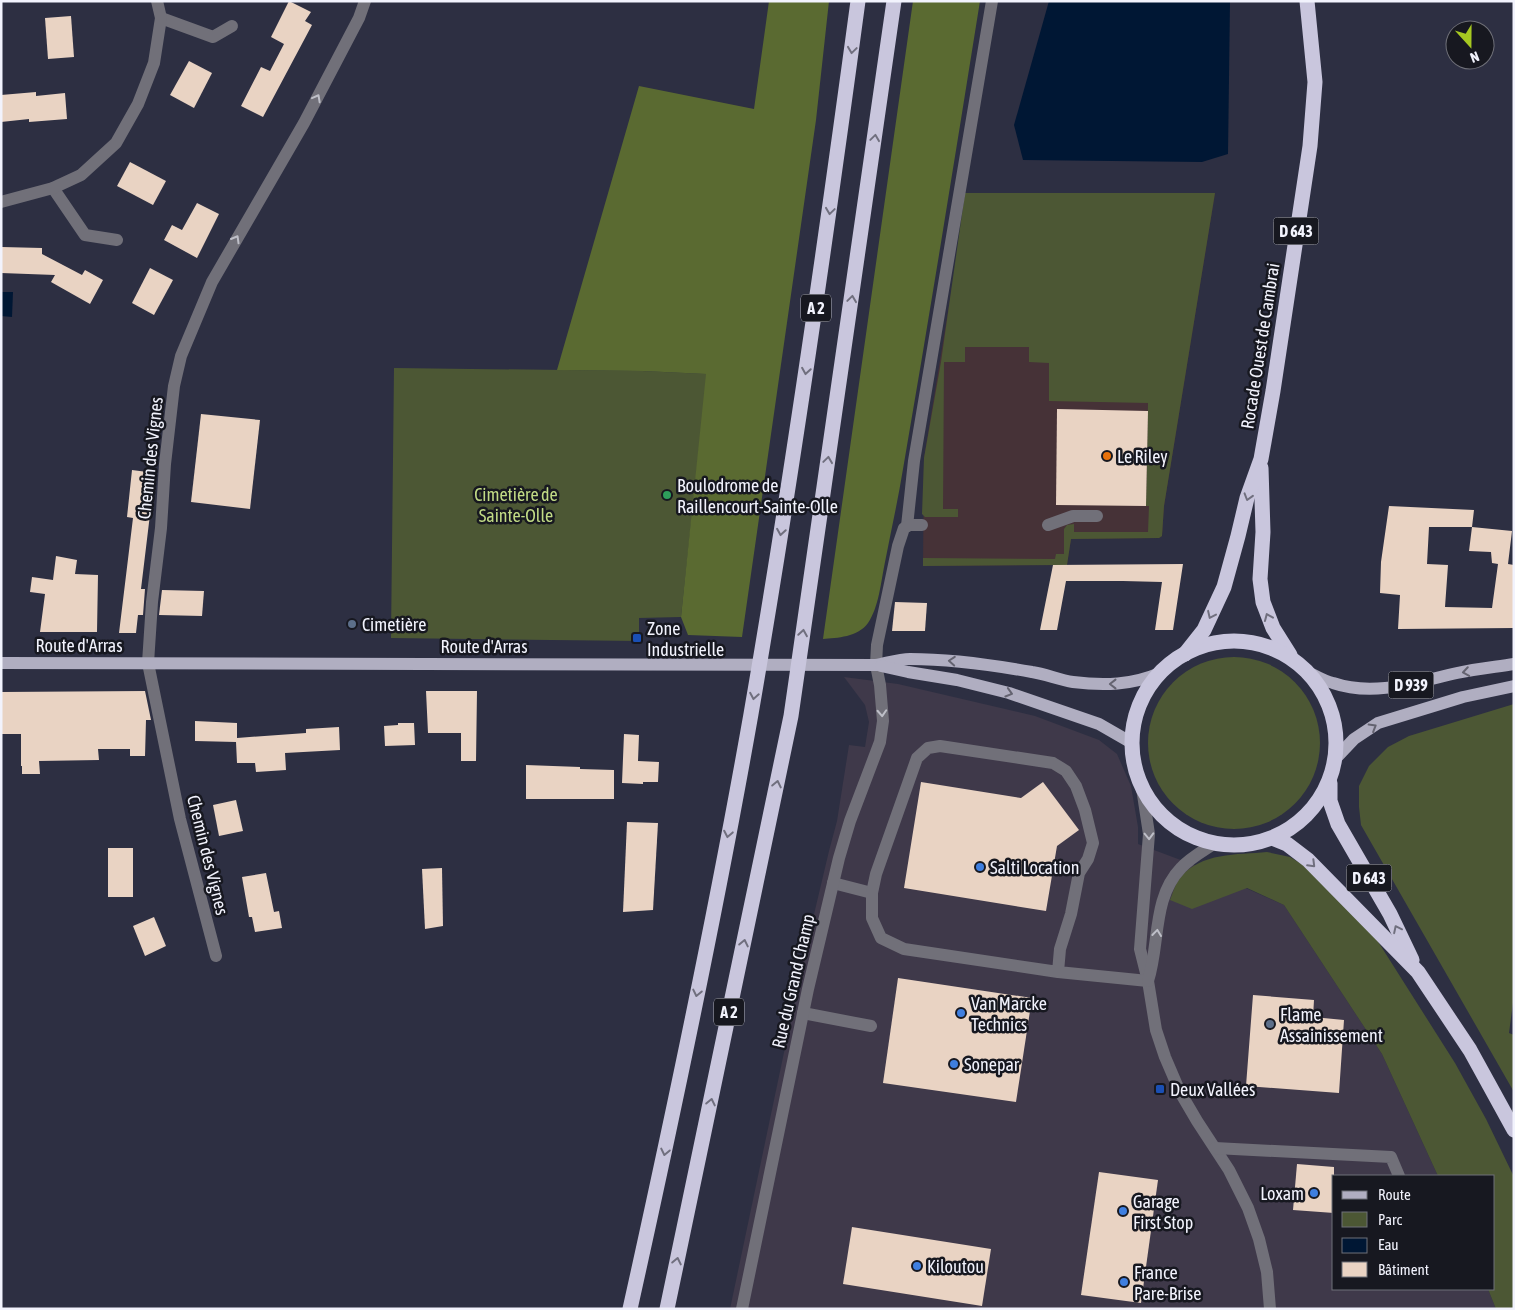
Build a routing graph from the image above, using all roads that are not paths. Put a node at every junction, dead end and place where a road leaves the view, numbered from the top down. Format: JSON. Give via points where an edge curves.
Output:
{"nodes":[{"id":1,"x":157,"y":1,"type":"edge"},
{"id":2,"x":365,"y":1,"type":"edge"},
{"id":3,"x":858,"y":1,"type":"edge"},
{"id":4,"x":894,"y":1,"type":"edge"},
{"id":5,"x":992,"y":1,"type":"edge"},
{"id":6,"x":1307,"y":1,"type":"edge"},
{"id":7,"x":161,"y":18,"type":"junction"},
{"id":8,"x":232,"y":26,"type":"dead end"},
{"id":9,"x":53,"y":188,"type":"junction"},
{"id":10,"x":1,"y":202,"type":"edge"},
{"id":11,"x":117,"y":240,"type":"dead end"},
{"id":12,"x":1261,"y":459,"type":"junction"},
{"id":13,"x":1097,"y":516,"type":"dead end"},
{"id":14,"x":922,"y":525,"type":"dead end"},
{"id":15,"x":1048,"y":525,"type":"dead end"},
{"id":16,"x":907,"y":526,"type":"junction"},
{"id":17,"x":1185,"y":654,"type":"junction"},
{"id":18,"x":1293,"y":659,"type":"junction"},
{"id":19,"x":1,"y":663,"type":"edge"},
{"id":20,"x":148,"y":663,"type":"junction"},
{"id":21,"x":1514,"y":664,"type":"edge"},
{"id":22,"x":876,"y":665,"type":"junction"},
{"id":23,"x":1308,"y":672,"type":"junction"},
{"id":24,"x":1160,"y":673,"type":"junction"},
{"id":25,"x":1514,"y":686,"type":"edge"},
{"id":26,"x":1132,"y":743,"type":"junction"},
{"id":27,"x":1336,"y":758,"type":"junction"},
{"id":28,"x":1330,"y":781,"type":"junction"},
{"id":29,"x":1142,"y":788,"type":"junction"},
{"id":30,"x":1272,"y":838,"type":"junction"},
{"id":31,"x":1215,"y":843,"type":"junction"},
{"id":32,"x":834,"y":877,"type":"junction"},
{"id":33,"x":872,"y":893,"type":"junction"},
{"id":34,"x":216,"y":956,"type":"dead end"},
{"id":35,"x":1058,"y":972,"type":"junction"},
{"id":36,"x":1418,"y":972,"type":"junction"},
{"id":37,"x":1148,"y":981,"type":"junction"},
{"id":38,"x":803,"y":1013,"type":"junction"},
{"id":39,"x":871,"y":1026,"type":"dead end"},
{"id":40,"x":1514,"y":1130,"type":"edge"},
{"id":41,"x":1215,"y":1148,"type":"junction"},
{"id":42,"x":1399,"y":1175,"type":"edge"},
{"id":43,"x":630,"y":1309,"type":"edge"},
{"id":44,"x":667,"y":1309,"type":"edge"},
{"id":45,"x":742,"y":1309,"type":"edge"},
{"id":46,"x":1270,"y":1309,"type":"edge"}],
"edges":[{"from":1,"to":7,"type":"street"},
{"from":20,"to":2,"type":"street","name":"Chemin des Vignes","one_way":true,"via":[[174,386],[181,356],[212,282],[304,123]]},
{"from":3,"to":43,"type":"highway","number":"A 2","one_way":true,"via":[[824,260],[768,614],[704,962]]},
{"from":44,"to":4,"type":"highway","number":"A 2","one_way":true,"via":[[791,716]]},
{"from":5,"to":16,"type":"street","name":"Rue du Grand Champ","via":[[914,461]]},
{"from":6,"to":12,"type":"highway","name":"Rocade Ouest de Cambrai","number":"D 643","via":[[1315,82],[1310,146]]},
{"from":7,"to":8,"type":"street","via":[[213,36]]},
{"from":7,"to":9,"type":"street","via":[[154,62],[138,104],[116,143],[81,175]]},
{"from":9,"to":10,"type":"street"},
{"from":9,"to":11,"type":"street","via":[[84,235]]},
{"from":12,"to":17,"type":"highway","name":"Rocade Ouest de Cambrai","number":"D 643","one_way":true,"via":[[1247,498],[1224,587],[1204,630]]},
{"from":18,"to":12,"type":"highway","name":"Rocade Ouest de Cambrai","number":"D 643","one_way":true,"via":[[1273,628],[1263,602],[1260,579],[1263,532]]},
{"from":13,"to":15,"type":"street","via":[[1073,516]]},
{"from":14,"to":16,"type":"street"},
{"from":16,"to":22,"type":"street","name":"Rue du Grand Champ","via":[[898,546]]},
{"from":17,"to":18,"type":"highway","via":[[1217,642],[1240,640],[1262,644]]},
{"from":17,"to":24,"type":"highway"},
{"from":18,"to":23,"type":"highway"},
{"from":19,"to":20,"type":"main road","name":"Route d'Arras"},
{"from":20,"to":22,"type":"main road","name":"Route d'Arras"},
{"from":20,"to":34,"type":"street","name":"Chemin des Vignes","via":[[180,819]]},
{"from":21,"to":23,"type":"main road","number":"D 939","one_way":true,"via":[[1378,688],[1352,688]]},
{"from":24,"to":22,"type":"main road","one_way":true,"via":[[1122,684],[1101,684],[1072,682],[1033,672],[964,662],[908,658]]},
{"from":22,"to":26,"type":"main road","one_way":true,"via":[[1009,692],[1099,724]]},
{"from":22,"to":32,"type":"street","name":"Rue du Grand Champ","one_way":true,"via":[[883,721],[880,742],[850,821]]},
{"from":23,"to":27,"type":"highway","via":[[1323,690],[1332,712]]},
{"from":24,"to":26,"type":"highway","via":[[1139,705]]},
{"from":27,"to":25,"type":"main road","number":"D 939","one_way":true,"via":[[1354,739],[1378,724],[1463,697]]},
{"from":26,"to":29,"type":"highway"},
{"from":27,"to":28,"type":"highway"},
{"from":28,"to":30,"type":"highway","via":[[1306,815]]},
{"from":36,"to":28,"type":"highway","number":"D 643","one_way":true,"via":[[1390,914],[1338,824],[1330,801]]},
{"from":29,"to":31,"type":"highway","via":[[1150,802],[1172,824]]},
{"from":29,"to":37,"type":"street","one_way":true,"via":[[1149,834],[1140,949]]},
{"from":30,"to":31,"type":"highway","via":[[1234,845]]},
{"from":30,"to":36,"type":"highway","number":"D 643","one_way":true,"via":[[1287,844],[1308,860]]},
{"from":37,"to":31,"type":"street","one_way":true,"via":[[1159,918],[1174,876]]},
{"from":32,"to":33,"type":"street"},
{"from":32,"to":38,"type":"street","name":"Rue du Grand Champ"},
{"from":33,"to":35,"type":"street","via":[[875,928],[881,938],[904,949]]},
{"from":33,"to":35,"type":"street","via":[[917,758],[922,752],[940,746],[1053,763],[1066,771],[1076,786],[1093,844],[1092,852],[1078,874],[1071,914],[1060,949]]},
{"from":35,"to":37,"type":"street"},
{"from":36,"to":40,"type":"highway","number":"D 643","via":[[1470,1050]]},
{"from":37,"to":41,"type":"street","via":[[1156,1030],[1169,1067]]},
{"from":38,"to":39,"type":"street"},
{"from":38,"to":45,"type":"street","name":"Rue du Grand Champ"},
{"from":41,"to":42,"type":"street","via":[[1391,1157]]},
{"from":41,"to":46,"type":"street","via":[[1236,1182],[1254,1221],[1267,1272]]}]}
